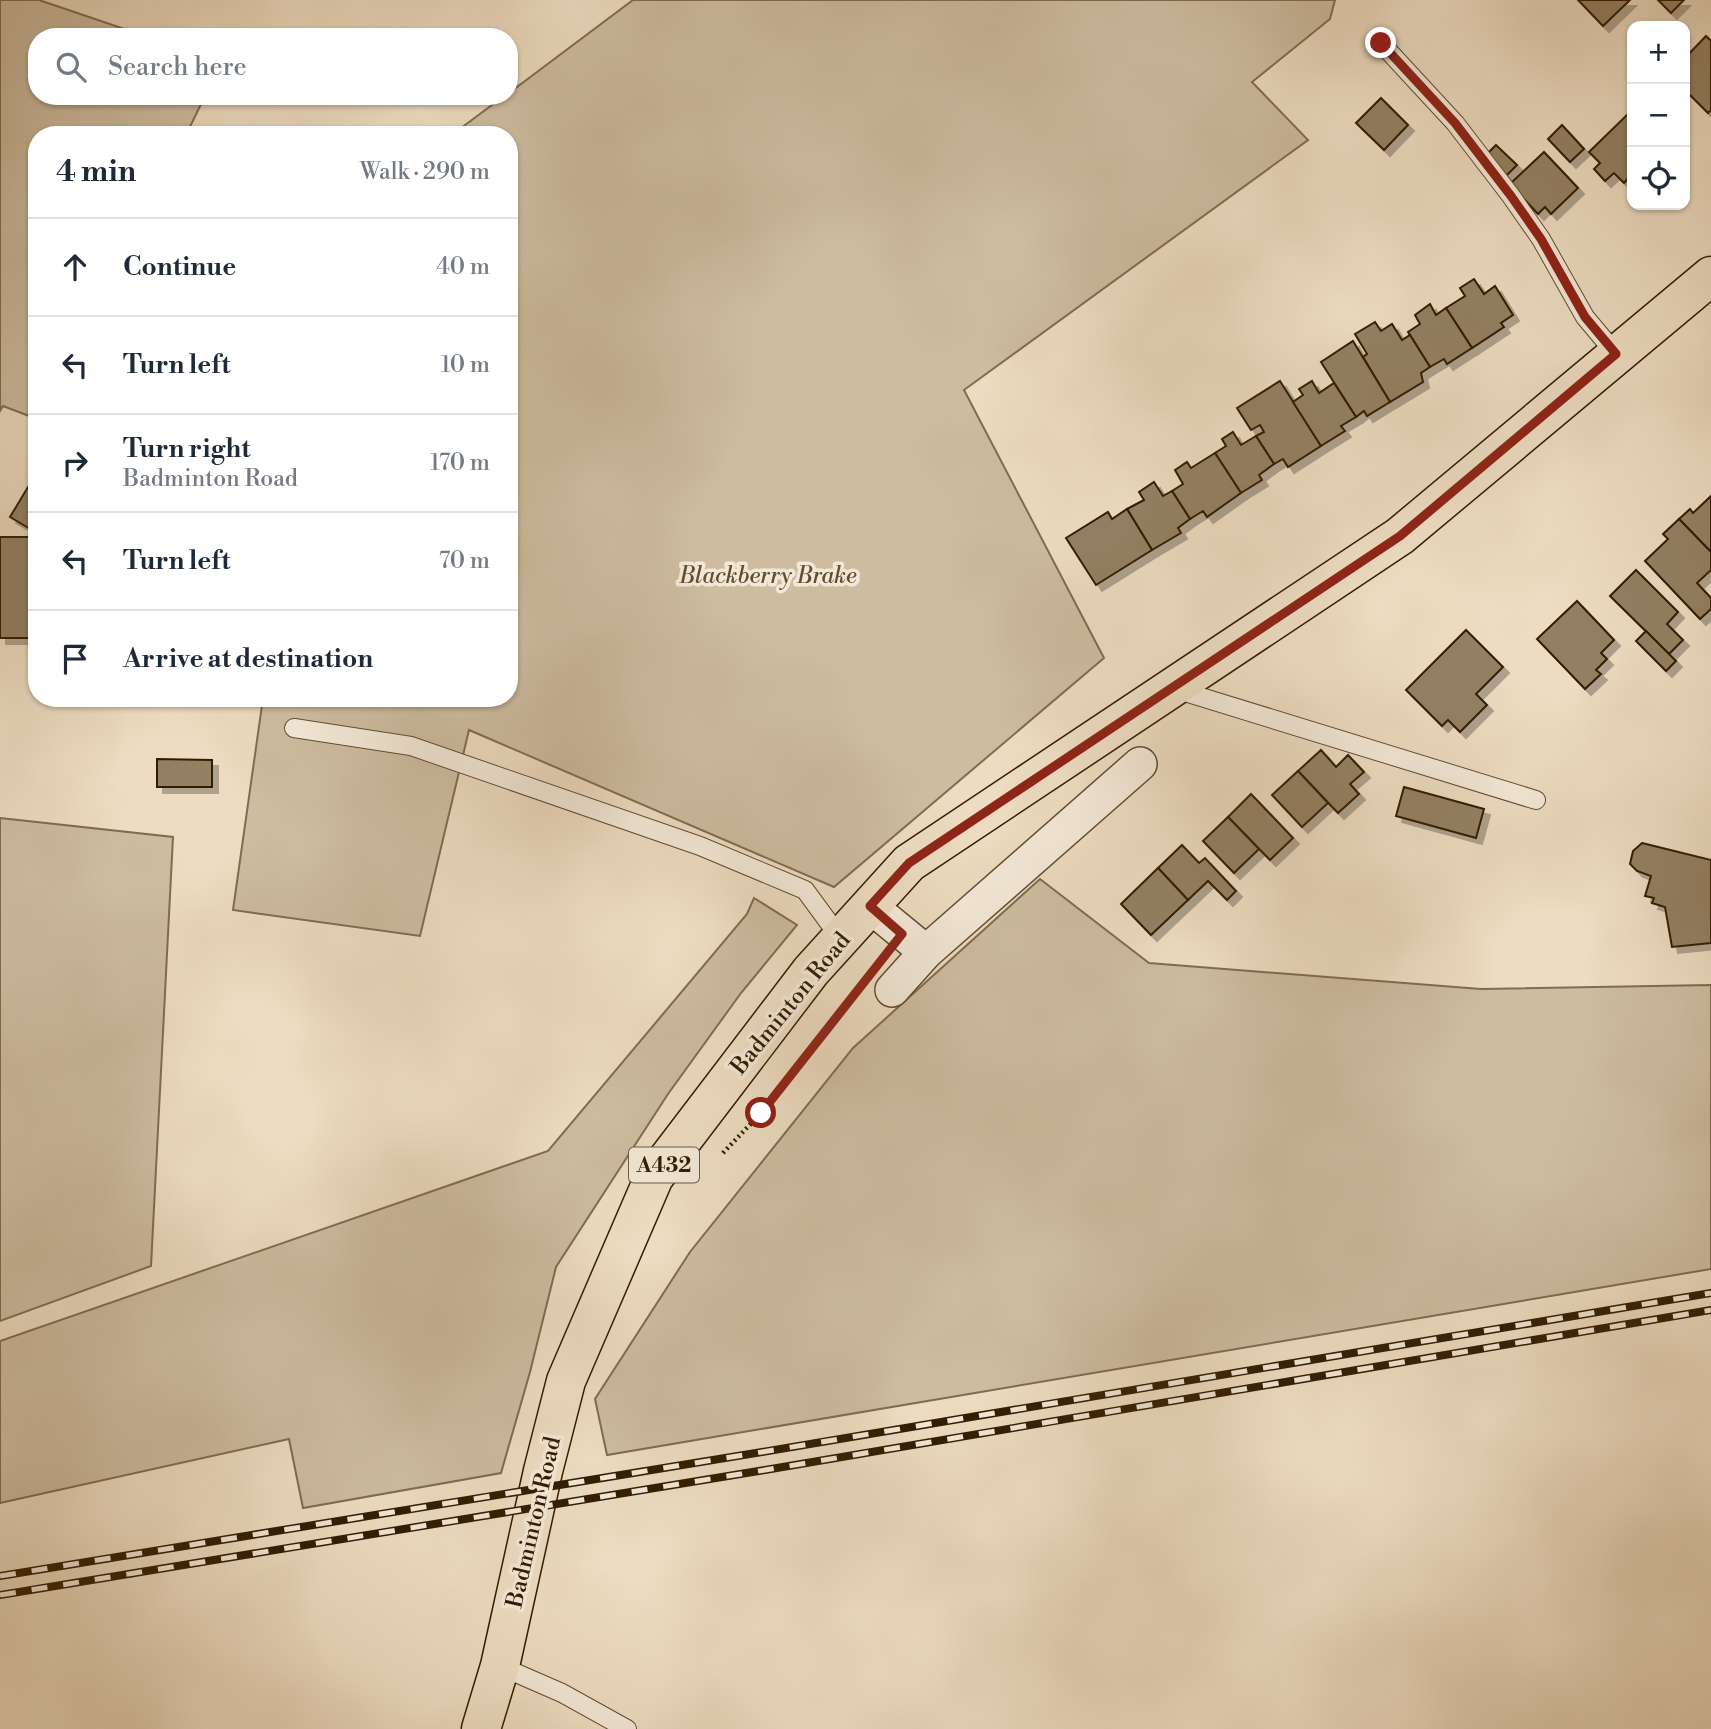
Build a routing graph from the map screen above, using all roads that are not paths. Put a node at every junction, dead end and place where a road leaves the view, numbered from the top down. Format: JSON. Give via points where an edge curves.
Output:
{"nodes":[{"id":1,"x":1381,"y":43,"type":"dead end"},
{"id":2,"x":1711,"y":276,"type":"edge"},
{"id":3,"x":1616,"y":354,"type":"junction"},
{"id":4,"x":1171,"y":688,"type":"junction"},
{"id":5,"x":294,"y":728,"type":"dead end"},
{"id":6,"x":1140,"y":764,"type":"dead end"},
{"id":7,"x":1536,"y":800,"type":"dead end"},
{"id":8,"x":870,"y":906,"type":"junction"},
{"id":9,"x":841,"y":939,"type":"junction"},
{"id":10,"x":926,"y":952,"type":"junction"},
{"id":11,"x":876,"y":988,"type":"road end"},
{"id":12,"x":500,"y":1666,"type":"junction"},
{"id":13,"x":481,"y":1729,"type":"edge"},
{"id":14,"x":626,"y":1729,"type":"edge"}],
"edges":[{"from":1,"to":3,"type":"lane","via":[[1455,123],[1511,196],[1585,317]]},
{"from":2,"to":3,"type":"main road","name":"Badminton Road","number":"A432"},
{"from":3,"to":4,"type":"main road","name":"Badminton Road","number":"A432","via":[[1400,536]]},
{"from":4,"to":7,"type":"lane"},
{"from":4,"to":8,"type":"main road","name":"Badminton Road","number":"A432","via":[[909,863]]},
{"from":5,"to":9,"type":"lane","via":[[411,746],[700,846],[805,890]]},
{"from":6,"to":10,"type":"street"},
{"from":8,"to":9,"type":"main road","name":"Badminton Road","number":"A432"},
{"from":8,"to":10,"type":"street"},
{"from":9,"to":12,"type":"main road","name":"Badminton Road","number":"A432","via":[[811,971],[654,1177],[566,1381]]},
{"from":10,"to":11,"type":"street"},
{"from":12,"to":13,"type":"main road","name":"Badminton Road","number":"A432"},
{"from":12,"to":14,"type":"lane","via":[[562,1693]]}]}
